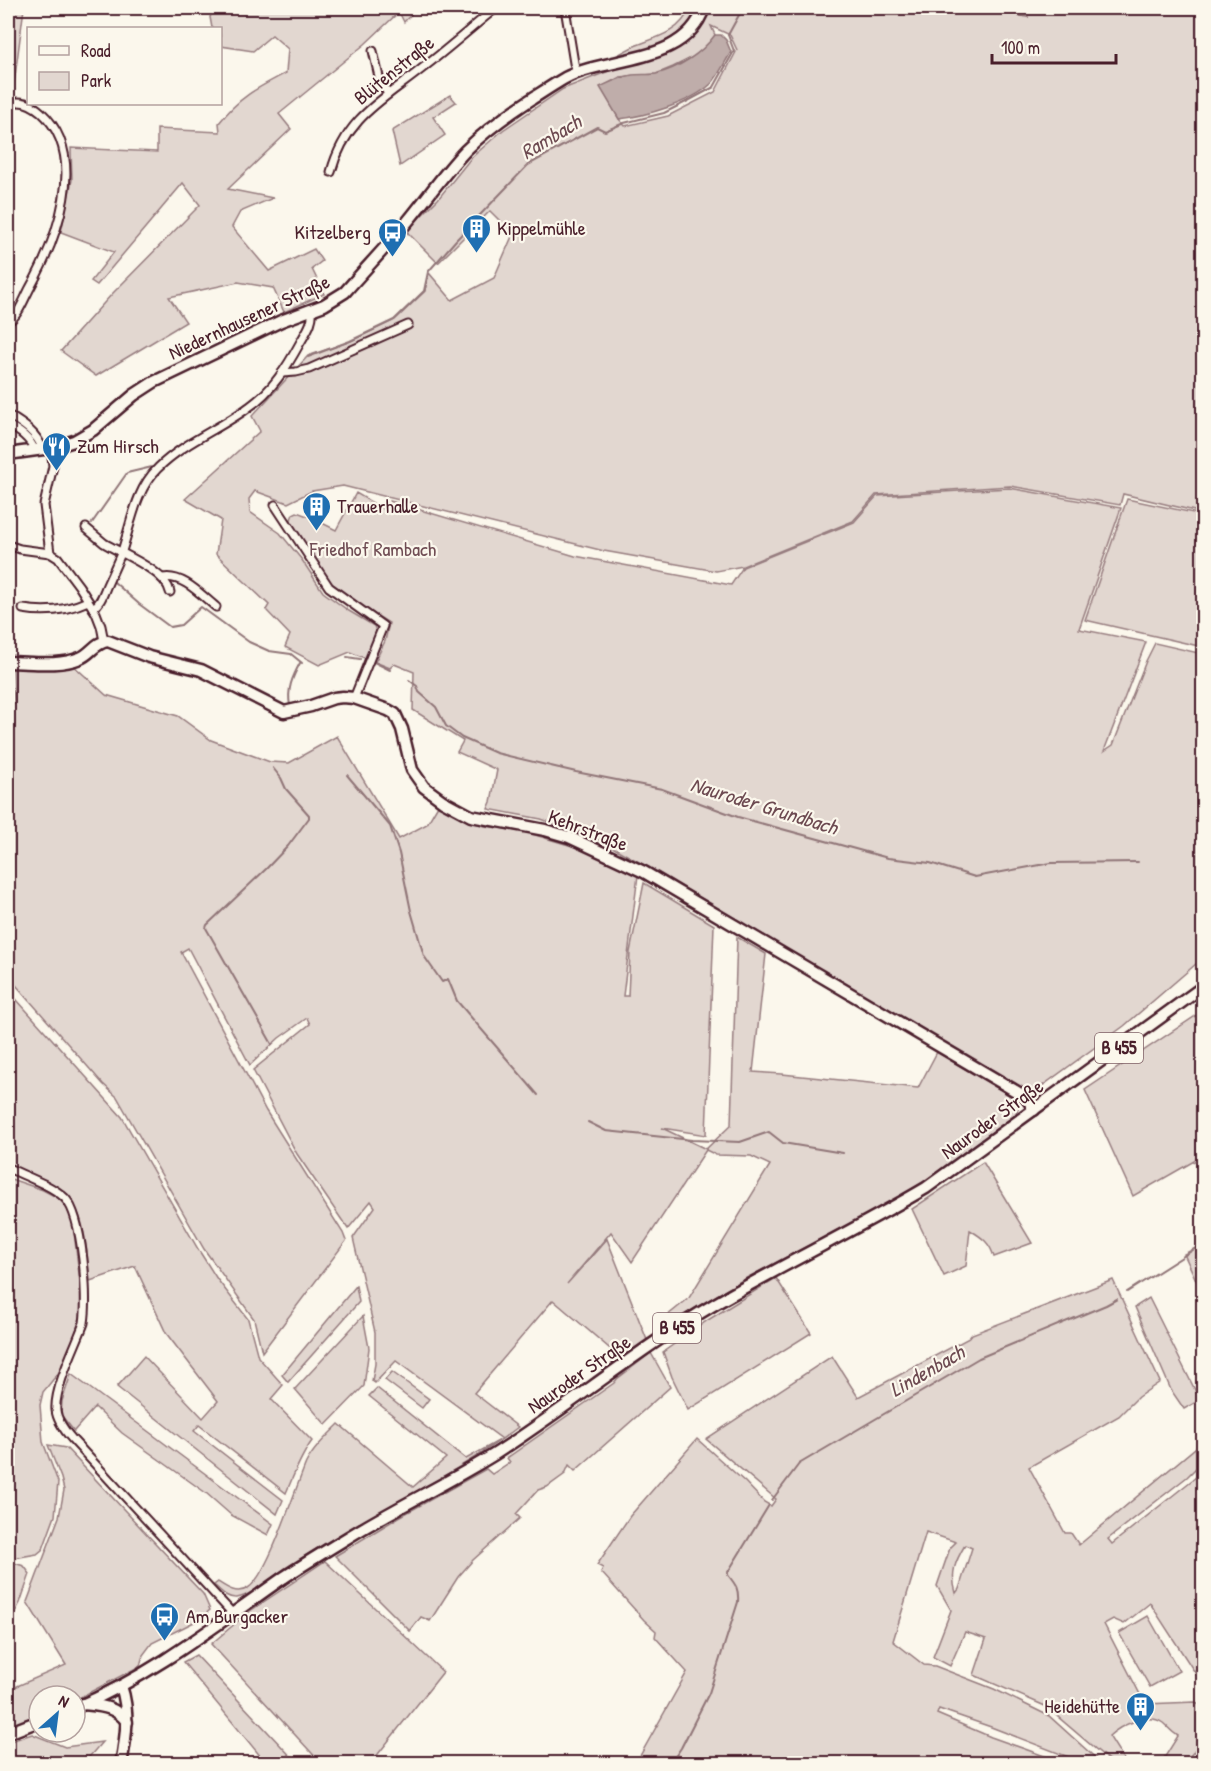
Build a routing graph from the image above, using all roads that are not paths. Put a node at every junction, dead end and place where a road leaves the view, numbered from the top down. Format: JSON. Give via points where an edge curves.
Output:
{"nodes":[{"id":1,"x":495,"y":8,"type":"edge"},
{"id":2,"x":566,"y":8,"type":"edge"},
{"id":3,"x":705,"y":8,"type":"edge"},
{"id":4,"x":373,"y":51,"type":"dead end"},
{"id":5,"x":577,"y":73,"type":"junction"},
{"id":6,"x":388,"y":94,"type":"junction"},
{"id":7,"x":10,"y":103,"type":"edge"},
{"id":8,"x":27,"y":104,"type":"edge"},
{"id":9,"x":29,"y":105,"type":"edge"},
{"id":10,"x":331,"y":172,"type":"dead end"},
{"id":11,"x":312,"y":309,"type":"junction"},
{"id":12,"x":8,"y":322,"type":"edge"},
{"id":13,"x":408,"y":325,"type":"dead end"},
{"id":14,"x":282,"y":373,"type":"junction"},
{"id":15,"x":8,"y":415,"type":"edge"},
{"id":16,"x":8,"y":425,"type":"edge"},
{"id":17,"x":43,"y":450,"type":"junction"},
{"id":18,"x":8,"y":454,"type":"edge"},
{"id":19,"x":275,"y":505,"type":"dead end"},
{"id":20,"x":86,"y":528,"type":"dead end"},
{"id":21,"x":8,"y":545,"type":"edge"},
{"id":22,"x":121,"y":552,"type":"junction"},
{"id":23,"x":50,"y":553,"type":"junction"},
{"id":24,"x":163,"y":578,"type":"junction"},
{"id":25,"x":170,"y":592,"type":"dead end"},
{"id":26,"x":88,"y":601,"type":"junction"},
{"id":27,"x":216,"y":607,"type":"dead end"},
{"id":28,"x":93,"y":608,"type":"junction"},
{"id":29,"x":23,"y":609,"type":"dead end"},
{"id":30,"x":104,"y":641,"type":"junction"},
{"id":31,"x":8,"y":662,"type":"edge"},
{"id":32,"x":354,"y":698,"type":"junction"},
{"id":33,"x":1203,"y":986,"type":"edge"},
{"id":34,"x":1034,"y":1110,"type":"junction"},
{"id":35,"x":8,"y":1168,"type":"edge"},
{"id":36,"x":233,"y":1614,"type":"junction"},
{"id":37,"x":121,"y":1686,"type":"junction"},
{"id":38,"x":87,"y":1702,"type":"edge"},
{"id":39,"x":87,"y":1707,"type":"edge"},
{"id":40,"x":127,"y":1722,"type":"junction"},
{"id":41,"x":27,"y":1726,"type":"edge"},
{"id":42,"x":8,"y":1733,"type":"edge"},
{"id":43,"x":121,"y":1764,"type":"edge"}],
"edges":[{"from":1,"to":6,"type":"street","name":"Blütenstraße"},
{"from":2,"to":5,"type":"street"},
{"from":3,"to":5,"type":"main road","name":"Niedernhausener Straße","via":[[693,28],[669,47]]},
{"from":4,"to":6,"type":"street","via":[[380,81]]},
{"from":5,"to":11,"type":"main road","name":"Niedernhausener Straße","via":[[480,136],[345,292]]},
{"from":6,"to":10,"type":"street","name":"Blütenstraße","via":[[353,127]]},
{"from":7,"to":8,"type":"street"},
{"from":9,"to":12,"type":"street","via":[[50,122],[62,143],[66,164],[63,204],[40,271]]},
{"from":11,"to":14,"type":"street","via":[[310,325]]},
{"from":11,"to":17,"type":"main road","name":"Niedernhausener Straße","via":[[154,382],[84,435]]},
{"from":13,"to":14,"type":"street","via":[[309,369]]},
{"from":14,"to":22,"type":"street","via":[[250,407],[155,470],[137,502]]},
{"from":15,"to":17,"type":"street","via":[[31,431]]},
{"from":16,"to":17,"type":"street"},
{"from":17,"to":18,"type":"main road","name":"Niedernhausener Straße"},
{"from":17,"to":23,"type":"street","via":[[53,466],[44,505]]},
{"from":19,"to":32,"type":"street","via":[[329,587],[383,626]]},
{"from":20,"to":22,"type":"street"},
{"from":21,"to":23,"type":"street"},
{"from":22,"to":24,"type":"street"},
{"from":22,"to":28,"type":"street","via":[[100,601]]},
{"from":23,"to":26,"type":"street","via":[[58,558]]},
{"from":24,"to":25,"type":"street"},
{"from":24,"to":27,"type":"street","via":[[186,584]]},
{"from":26,"to":28,"type":"street"},
{"from":26,"to":29,"type":"street","via":[[55,612]]},
{"from":28,"to":30,"type":"street"},
{"from":30,"to":31,"type":"main road","via":[[70,661]]},
{"from":30,"to":32,"type":"main road","name":"Kehrstraße","via":[[201,670],[284,712],[334,698]]},
{"from":32,"to":34,"type":"main road","name":"Kehrstraße","via":[[395,714],[412,770],[424,787],[443,801],[471,816],[569,837],[644,872],[1019,1093]]},
{"from":33,"to":34,"type":"main road","name":"Nauroder Straße","number":"B 455"},
{"from":34,"to":36,"type":"main road","name":"Nauroder Straße","number":"B 455","via":[[926,1188],[706,1310],[496,1453],[351,1536]]},
{"from":35,"to":36,"type":"street","via":[[56,1191],[70,1204],[77,1224],[86,1312],[56,1400],[62,1426]]},
{"from":36,"to":37,"type":"main road","name":"Nauroder Straße","number":"B 455"},
{"from":37,"to":38,"type":"main road","number":"B 455"},
{"from":37,"to":40,"type":"main road"},
{"from":39,"to":40,"type":"main road","via":[[113,1709]]},
{"from":40,"to":43,"type":"main road"},
{"from":41,"to":42,"type":"main road"}]}
